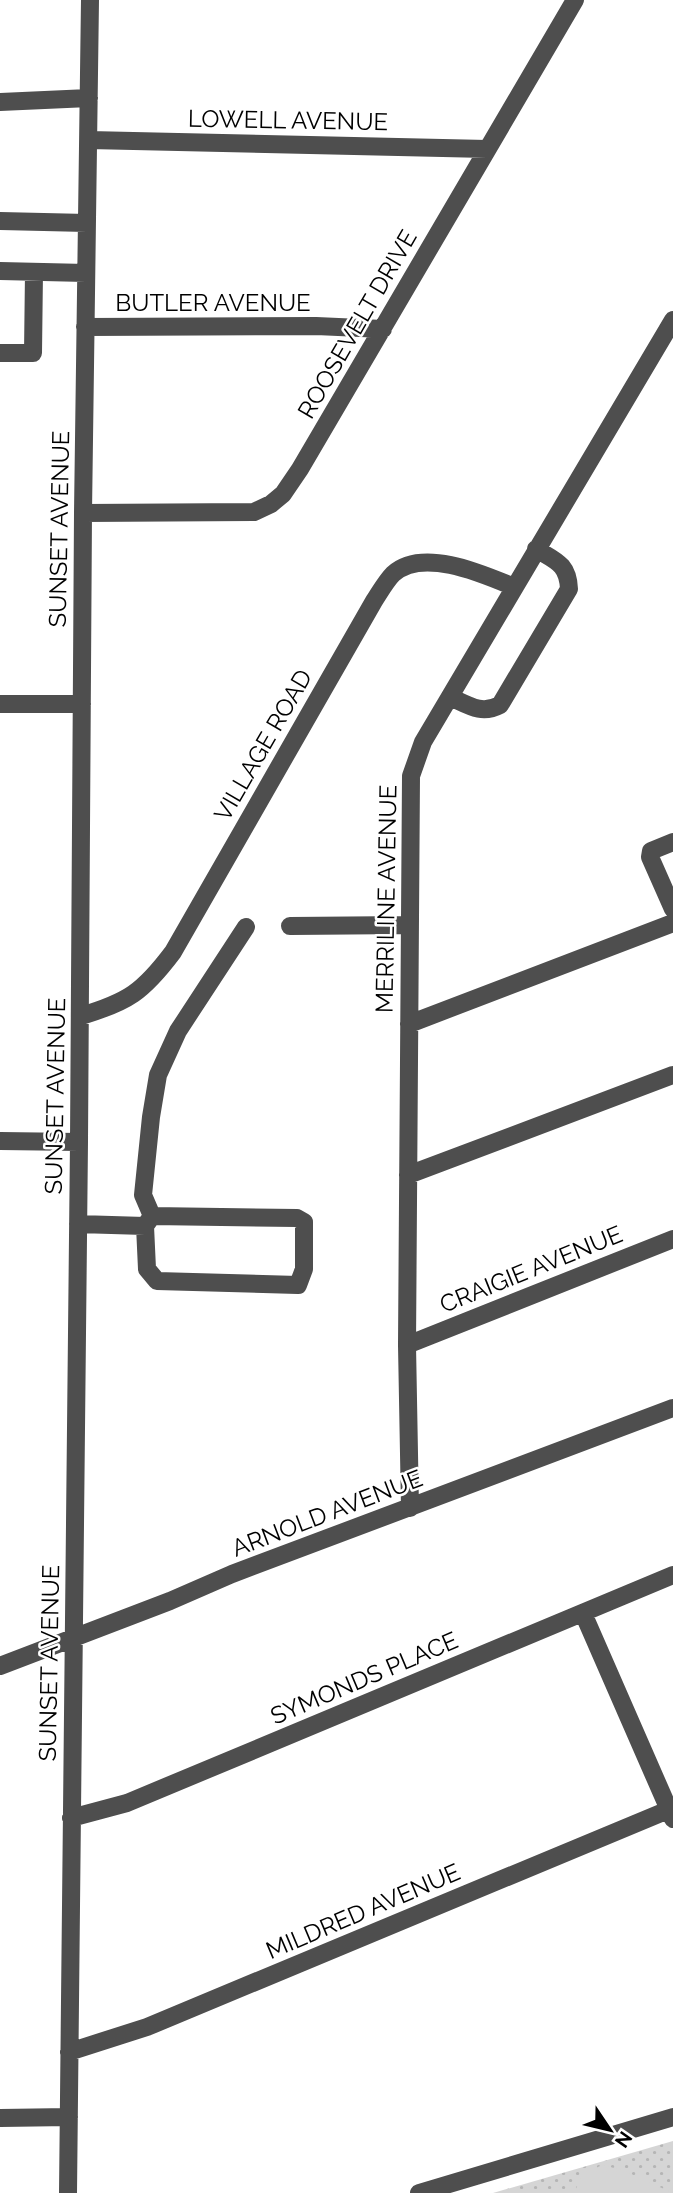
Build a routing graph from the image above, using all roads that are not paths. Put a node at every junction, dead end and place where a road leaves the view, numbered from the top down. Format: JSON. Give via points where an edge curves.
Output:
{"nodes":[{"id":1,"x":90,"y":0,"type":"edge"},
{"id":2,"x":575,"y":0,"type":"edge"},
{"id":3,"x":89,"y":99,"type":"junction"},
{"id":4,"x":0,"y":102,"type":"edge"},
{"id":5,"x":89,"y":140,"type":"junction"},
{"id":6,"x":487,"y":149,"type":"junction"},
{"id":7,"x":0,"y":221,"type":"edge"},
{"id":8,"x":87,"y":223,"type":"junction"},
{"id":9,"x":0,"y":271,"type":"edge"},
{"id":10,"x":34,"y":272,"type":"junction"},
{"id":11,"x":86,"y":273,"type":"junction"},
{"id":12,"x":673,"y":320,"type":"edge"},
{"id":13,"x":85,"y":327,"type":"junction"},
{"id":14,"x":383,"y":329,"type":"junction"},
{"id":15,"x":0,"y":353,"type":"edge"},
{"id":16,"x":83,"y":513,"type":"junction"},
{"id":17,"x":536,"y":549,"type":"junction"},
{"id":18,"x":514,"y":587,"type":"junction"},
{"id":19,"x":450,"y":697,"type":"junction"},
{"id":20,"x":0,"y":704,"type":"edge"},
{"id":21,"x":82,"y":704,"type":"junction"},
{"id":22,"x":673,"y":842,"type":"edge"},
{"id":23,"x":673,"y":909,"type":"edge"},
{"id":24,"x":673,"y":923,"type":"edge"},
{"id":25,"x":409,"y":925,"type":"junction"},
{"id":26,"x":290,"y":926,"type":"dead end"},
{"id":27,"x":246,"y":927,"type":"dead end"},
{"id":28,"x":80,"y":1016,"type":"junction"},
{"id":29,"x":409,"y":1024,"type":"junction"},
{"id":30,"x":673,"y":1074,"type":"edge"},
{"id":31,"x":0,"y":1141,"type":"edge"},
{"id":32,"x":79,"y":1142,"type":"junction"},
{"id":33,"x":408,"y":1175,"type":"junction"},
{"id":34,"x":149,"y":1221,"type":"junction"},
{"id":35,"x":78,"y":1224,"type":"junction"},
{"id":36,"x":673,"y":1239,"type":"edge"},
{"id":37,"x":407,"y":1345,"type":"junction"},
{"id":38,"x":673,"y":1408,"type":"edge"},
{"id":39,"x":411,"y":1508,"type":"junction"},
{"id":40,"x":673,"y":1574,"type":"edge"},
{"id":41,"x":583,"y":1613,"type":"junction"},
{"id":42,"x":74,"y":1637,"type":"junction"},
{"id":43,"x":0,"y":1666,"type":"edge"},
{"id":44,"x":672,"y":1812,"type":"edge"},
{"id":45,"x":71,"y":1818,"type":"junction"},
{"id":46,"x":69,"y":2052,"type":"junction"},
{"id":47,"x":69,"y":2117,"type":"junction"},
{"id":48,"x":673,"y":2117,"type":"edge"},
{"id":49,"x":0,"y":2118,"type":"edge"},
{"id":50,"x":68,"y":2193,"type":"edge"},
{"id":51,"x":419,"y":2193,"type":"edge"}],
"edges":[{"from":1,"to":3,"type":"street","name":"SUNSET AVENUE"},
{"from":2,"to":6,"type":"street","name":"ROOSEVELT DRIVE"},
{"from":3,"to":4,"type":"street"},
{"from":3,"to":5,"type":"street","name":"SUNSET AVENUE"},
{"from":5,"to":6,"type":"street","name":"LOWELL AVENUE"},
{"from":5,"to":8,"type":"street","name":"SUNSET AVENUE"},
{"from":6,"to":14,"type":"street","name":"ROOSEVELT DRIVE"},
{"from":7,"to":8,"type":"street"},
{"from":8,"to":11,"type":"street","name":"SUNSET AVENUE"},
{"from":9,"to":10,"type":"street"},
{"from":10,"to":11,"type":"street"},
{"from":10,"to":15,"type":"street","via":[[33,353]]},
{"from":11,"to":13,"type":"street","name":"SUNSET AVENUE"},
{"from":12,"to":17,"type":"street","name":"MERRILINE AVENUE"},
{"from":13,"to":14,"type":"street","name":"BUTLER AVENUE"},
{"from":13,"to":16,"type":"street","name":"SUNSET AVENUE"},
{"from":14,"to":16,"type":"street","name":"ROOSEVELT DRIVE","via":[[300,469],[271,505],[254,512]]},
{"from":16,"to":21,"type":"street","name":"SUNSET AVENUE"},
{"from":17,"to":18,"type":"street","name":"MERRILINE AVENUE"},
{"from":17,"to":19,"type":"street","via":[[561,564],[569,589],[500,705],[479,709]]},
{"from":18,"to":19,"type":"street","name":"MERRILINE AVENUE"},
{"from":18,"to":28,"type":"street","name":"VILLAGE ROAD","via":[[440,563],[416,562],[393,574],[173,952],[139,991]]},
{"from":19,"to":25,"type":"street","name":"MERRILINE AVENUE","via":[[423,742],[411,776]]},
{"from":20,"to":21,"type":"street"},
{"from":21,"to":28,"type":"street","name":"SUNSET AVENUE"},
{"from":22,"to":23,"type":"street","via":[[651,851],[650,857]]},
{"from":24,"to":29,"type":"street"},
{"from":25,"to":26,"type":"street"},
{"from":25,"to":29,"type":"street","name":"MERRILINE AVENUE"},
{"from":27,"to":34,"type":"street","via":[[178,1031],[158,1075],[143,1195]]},
{"from":28,"to":32,"type":"street","name":"SUNSET AVENUE"},
{"from":29,"to":33,"type":"street","name":"MERRILINE AVENUE"},
{"from":30,"to":33,"type":"street"},
{"from":31,"to":32,"type":"street"},
{"from":32,"to":35,"type":"street","name":"SUNSET AVENUE"},
{"from":33,"to":37,"type":"street","name":"MERRILINE AVENUE"},
{"from":34,"to":34,"type":"street","via":[[147,1269],[157,1281],[298,1284],[304,1269],[304,1222],[297,1217]]},
{"from":34,"to":35,"type":"street"},
{"from":35,"to":42,"type":"street","name":"SUNSET AVENUE"},
{"from":36,"to":37,"type":"street","name":"CRAIGIE AVENUE"},
{"from":37,"to":39,"type":"street","name":"MERRILINE AVENUE"},
{"from":38,"to":39,"type":"street","name":"ARNOLD AVENUE"},
{"from":39,"to":42,"type":"street","name":"ARNOLD AVENUE"},
{"from":40,"to":41,"type":"street","name":"SYMONDS PLACE"},
{"from":41,"to":44,"type":"street"},
{"from":41,"to":45,"type":"street","name":"SYMONDS PLACE","via":[[127,1803]]},
{"from":42,"to":43,"type":"street","name":"ARNOLD AVENUE"},
{"from":42,"to":45,"type":"street","name":"SUNSET AVENUE"},
{"from":44,"to":46,"type":"street","name":"MILDRED AVENUE","via":[[148,2027]]},
{"from":45,"to":46,"type":"street","name":"SUNSET AVENUE"},
{"from":46,"to":47,"type":"street","name":"SUNSET AVENUE"},
{"from":47,"to":49,"type":"street"},
{"from":47,"to":50,"type":"street","name":"SUNSET AVENUE"},
{"from":48,"to":51,"type":"street"}]}
